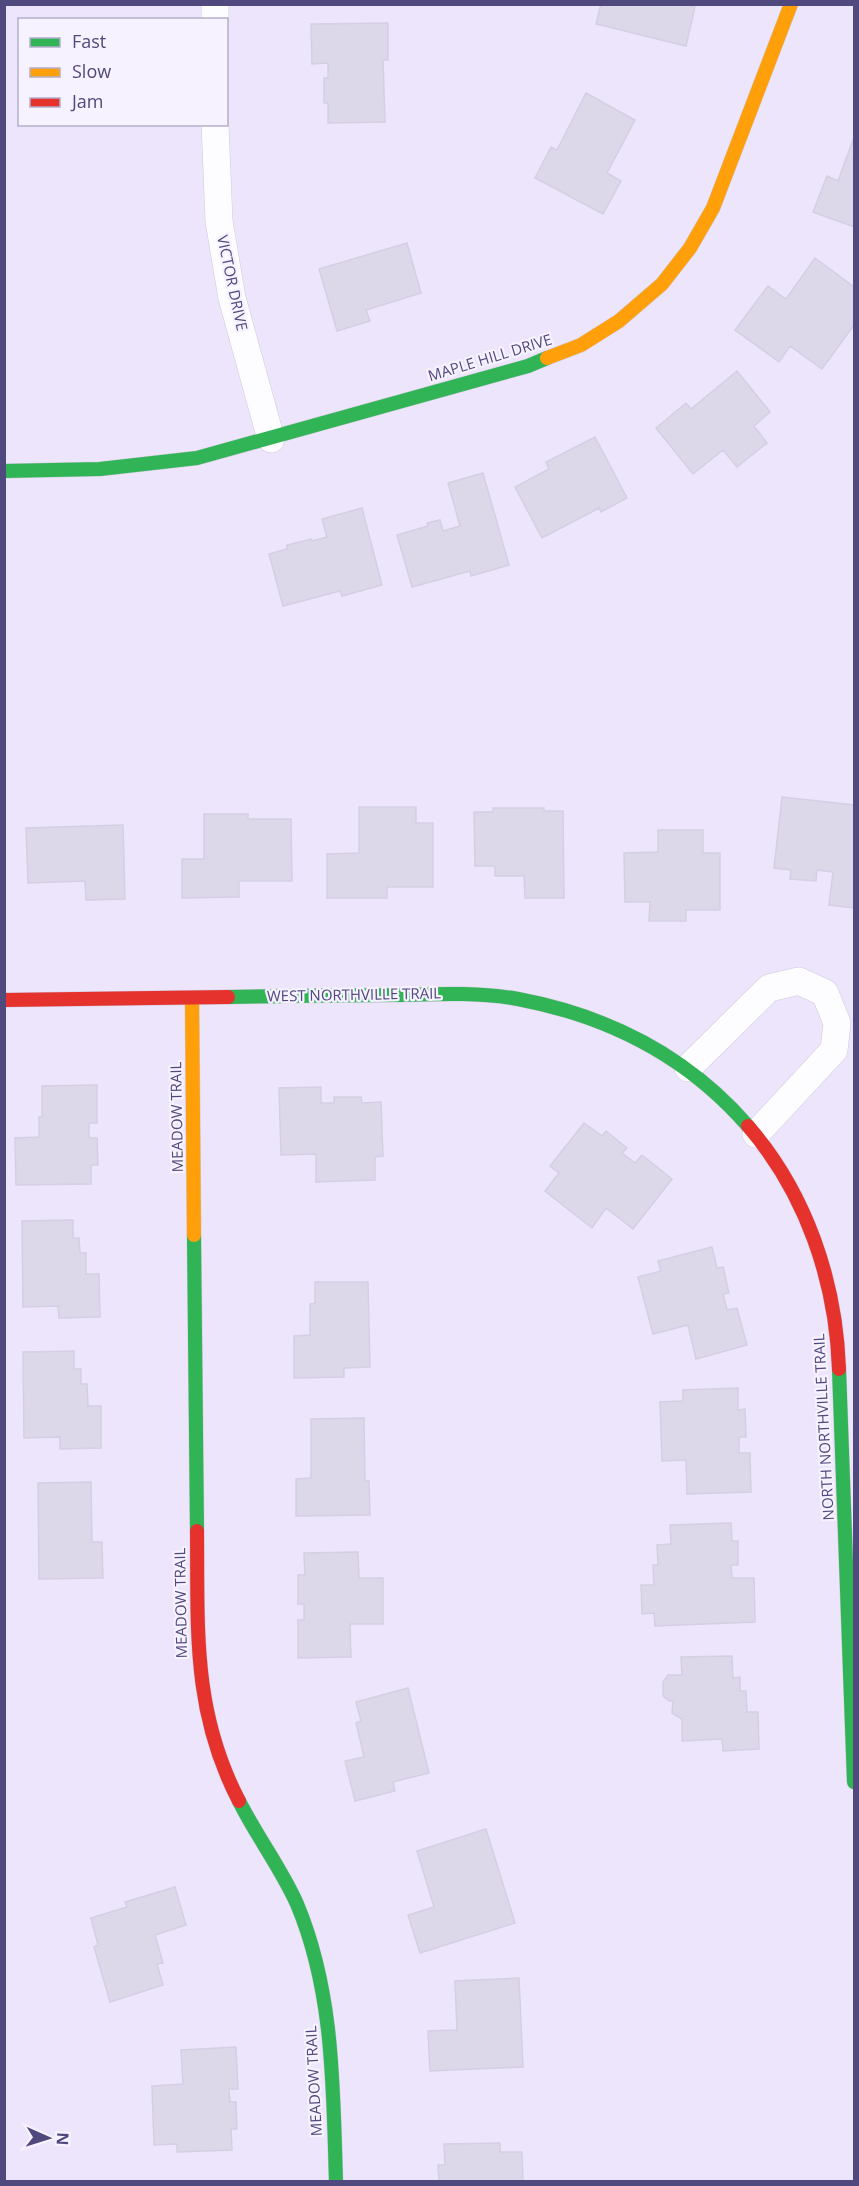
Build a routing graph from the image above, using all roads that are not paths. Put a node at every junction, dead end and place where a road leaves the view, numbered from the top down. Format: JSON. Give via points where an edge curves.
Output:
{"nodes":[{"id":1,"x":791,"y":4,"type":"edge"},
{"id":2,"x":215,"y":126,"type":"edge"},
{"id":3,"x":271,"y":439,"type":"junction"},
{"id":4,"x":4,"y":471,"type":"edge"},
{"id":5,"x":192,"y":998,"type":"junction"},
{"id":6,"x":4,"y":1000,"type":"edge"},
{"id":7,"x":688,"y":1068,"type":"junction"},
{"id":8,"x":725,"y":1100,"type":"joint"},
{"id":9,"x":756,"y":1134,"type":"junction"},
{"id":10,"x":855,"y":1782,"type":"edge"},
{"id":11,"x":336,"y":2181,"type":"edge"}],
"edges":[{"from":1,"to":3,"type":"street","name":"MAPLE HILL DRIVE","via":[[713,208],[690,248],[662,284],[620,321],[581,345],[528,366]]},
{"from":2,"to":3,"type":"street","name":"VICTOR DRIVE","via":[[220,232],[232,298]]},
{"from":3,"to":4,"type":"street","name":"MAPLE HILL DRIVE","via":[[197,458],[100,469]]},
{"from":5,"to":6,"type":"street","name":"WEST NORTHVILLE TRAIL"},
{"from":5,"to":7,"type":"street","name":"WEST NORTHVILLE TRAIL","via":[[449,994],[516,999],[607,1024],[656,1047]]},
{"from":5,"to":11,"type":"street","name":"MEADOW TRAIL","via":[[199,1675],[219,1760],[240,1805],[295,1900],[314,1951],[326,2003]]},
{"from":7,"to":8,"type":"street","name":"WEST NORTHVILLE TRAIL"},
{"from":7,"to":9,"type":"street","via":[[769,988],[799,981],[825,993],[837,1023],[834,1050]]},
{"from":8,"to":9,"type":"street","name":"NORTH NORTHVILLE TRAIL"},
{"from":9,"to":10,"type":"street","name":"NORTH NORTHVILLE TRAIL","via":[[787,1180],[810,1226],[826,1274],[838,1337]]}]}
